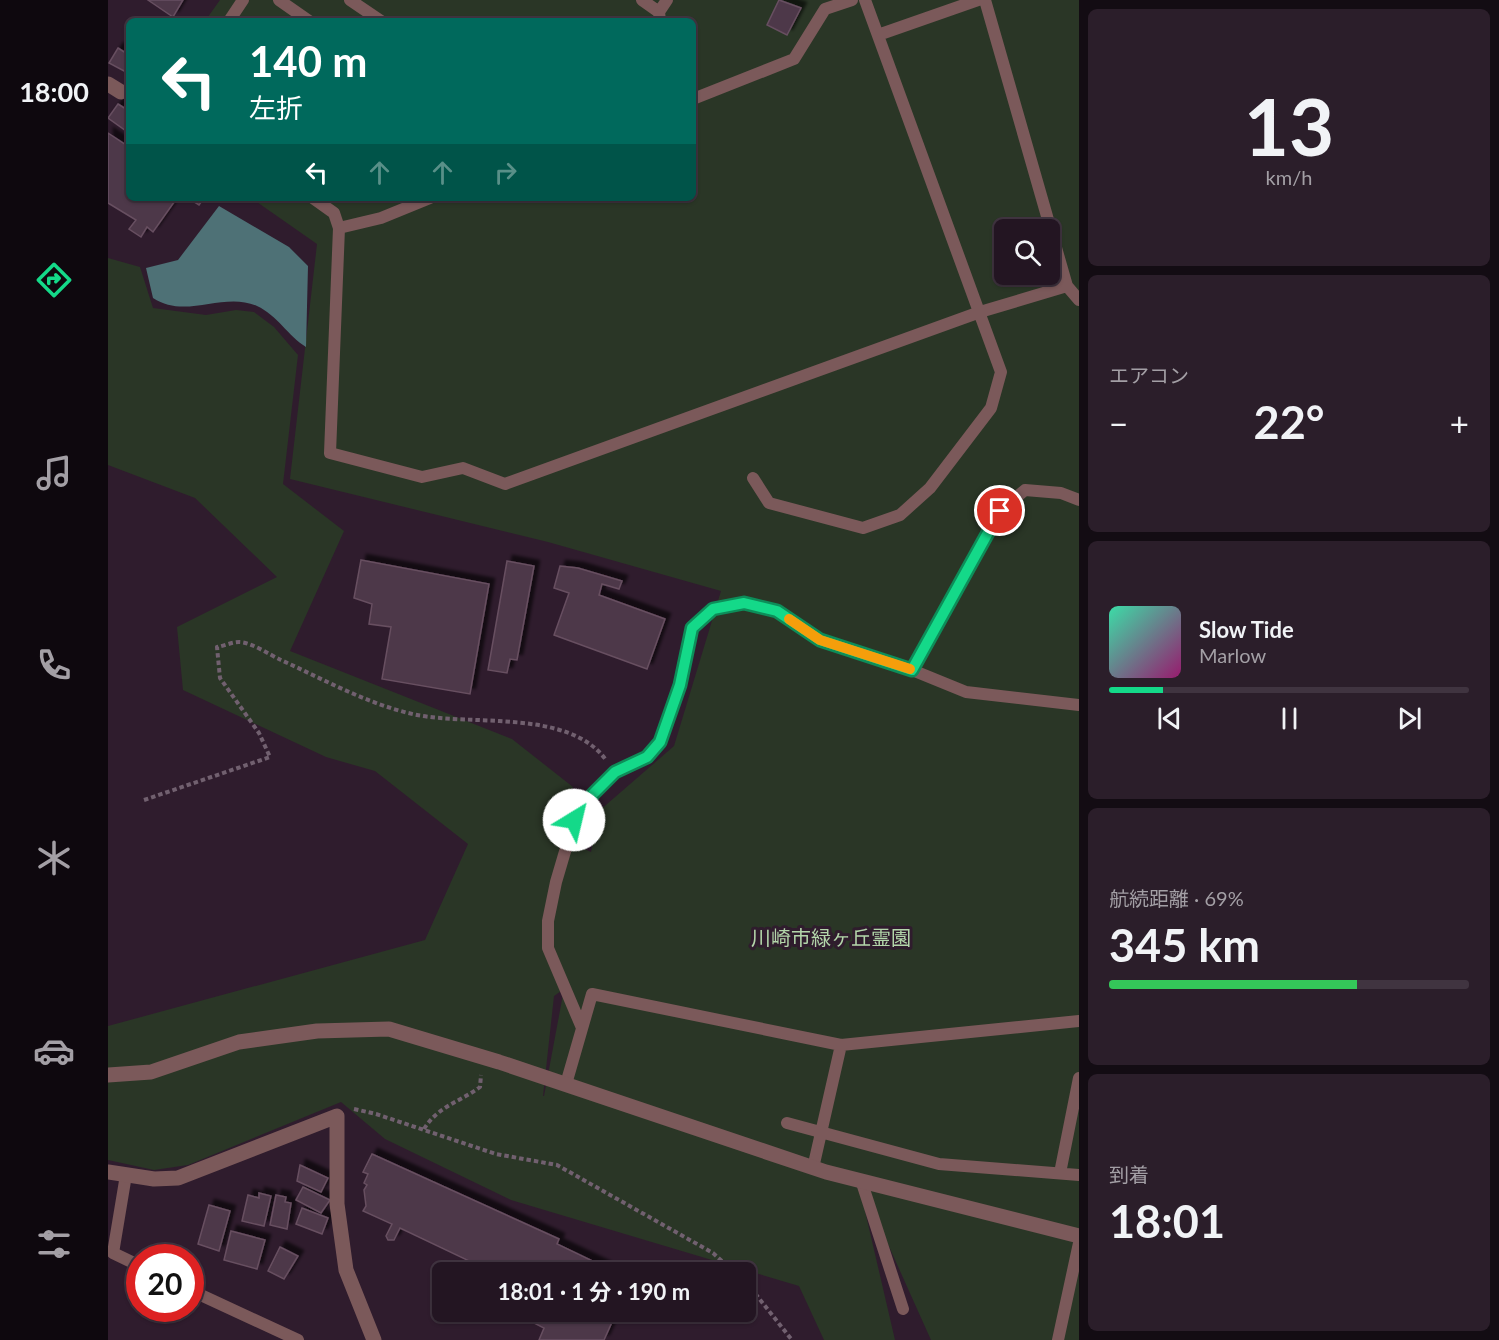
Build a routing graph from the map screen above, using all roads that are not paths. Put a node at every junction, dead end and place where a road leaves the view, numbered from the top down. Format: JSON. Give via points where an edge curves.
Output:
{"nodes":[{"id":1,"x":243,"y":0,"type":"edge"},
{"id":2,"x":279,"y":0,"type":"edge"},
{"id":3,"x":351,"y":0,"type":"edge"},
{"id":4,"x":642,"y":0,"type":"edge"},
{"id":5,"x":667,"y":0,"type":"edge"},
{"id":6,"x":852,"y":0,"type":"edge"},
{"id":7,"x":865,"y":0,"type":"edge"},
{"id":8,"x":978,"y":0,"type":"edge"},
{"id":9,"x":985,"y":0,"type":"edge"},
{"id":10,"x":822,"y":5,"type":"edge"},
{"id":11,"x":660,"y":16,"type":"edge"},
{"id":12,"x":231,"y":18,"type":"edge"},
{"id":13,"x":305,"y":18,"type":"edge"},
{"id":14,"x":377,"y":18,"type":"edge"},
{"id":15,"x":878,"y":35,"type":"junction"},
{"id":16,"x":696,"y":98,"type":"edge"},
{"id":17,"x":317,"y":201,"type":"edge"},
{"id":18,"x":423,"y":201,"type":"edge"},
{"id":19,"x":339,"y":228,"type":"junction"},
{"id":20,"x":1067,"y":286,"type":"junction"},
{"id":21,"x":1079,"y":300,"type":"edge"},
{"id":22,"x":980,"y":312,"type":"junction"},
{"id":23,"x":753,"y":477,"type":"dead end"},
{"id":24,"x":1079,"y":501,"type":"edge"},
{"id":25,"x":912,"y":670,"type":"junction"},
{"id":26,"x":1079,"y":705,"type":"edge"},
{"id":27,"x":1079,"y":1021,"type":"edge"},
{"id":28,"x":582,"y":1028,"type":"junction"},
{"id":29,"x":841,"y":1045,"type":"junction"},
{"id":30,"x":108,"y":1075,"type":"edge"},
{"id":31,"x":1079,"y":1078,"type":"edge"},
{"id":32,"x":566,"y":1084,"type":"junction"},
{"id":33,"x":787,"y":1123,"type":"dead end"},
{"id":34,"x":823,"y":1132,"type":"junction"},
{"id":35,"x":813,"y":1168,"type":"junction"},
{"id":36,"x":108,"y":1172,"type":"edge"},
{"id":37,"x":1060,"y":1173,"type":"junction"},
{"id":38,"x":126,"y":1175,"type":"junction"},
{"id":39,"x":1079,"y":1175,"type":"edge"},
{"id":40,"x":861,"y":1180,"type":"junction"},
{"id":41,"x":1079,"y":1236,"type":"edge"},
{"id":42,"x":1079,"y":1243,"type":"edge"},
{"id":43,"x":126,"y":1259,"type":"edge"},
{"id":44,"x":204,"y":1296,"type":"edge"},
{"id":45,"x":903,"y":1309,"type":"dead end"},
{"id":46,"x":298,"y":1340,"type":"edge"},
{"id":47,"x":374,"y":1340,"type":"edge"},
{"id":48,"x":1058,"y":1340,"type":"edge"}],
"edges":[{"from":1,"to":12,"type":"lane"},
{"from":2,"to":13,"type":"lane"},
{"from":3,"to":14,"type":"lane"},
{"from":4,"to":11,"type":"lane"},
{"from":5,"to":11,"type":"lane"},
{"from":6,"to":10,"type":"lane"},
{"from":7,"to":15,"type":"lane"},
{"from":8,"to":15,"type":"lane"},
{"from":9,"to":20,"type":"lane"},
{"from":10,"to":16,"type":"lane","via":[[794,59]]},
{"from":15,"to":22,"type":"lane"},
{"from":17,"to":19,"type":"lane","via":[[334,213]]},
{"from":18,"to":19,"type":"lane","via":[[381,218]]},
{"from":19,"to":22,"type":"lane","via":[[330,453],[422,477],[463,468],[505,484]]},
{"from":20,"to":21,"type":"lane"},
{"from":20,"to":22,"type":"lane"},
{"from":22,"to":23,"type":"lane","via":[[1001,372],[991,408],[930,488],[900,515],[863,528],[769,503]]},
{"from":24,"to":25,"type":"lane","via":[[1061,493],[1025,490],[1000,511]]},
{"from":25,"to":26,"type":"lane","via":[[966,692]]},
{"from":25,"to":28,"type":"lane","via":[[820,640],[777,611],[744,603],[713,609],[692,628],[680,685],[660,742],[647,757],[615,772],[574,820],[548,921],[548,948]]},
{"from":27,"to":29,"type":"lane"},
{"from":28,"to":29,"type":"lane","via":[[592,994]]},
{"from":28,"to":32,"type":"lane"},
{"from":29,"to":34,"type":"lane"},
{"from":30,"to":32,"type":"street","via":[[151,1072],[239,1042],[317,1031],[389,1029]]},
{"from":31,"to":37,"type":"lane"},
{"from":32,"to":35,"type":"street"},
{"from":33,"to":34,"type":"lane"},
{"from":34,"to":35,"type":"lane"},
{"from":34,"to":37,"type":"lane","via":[[939,1164]]},
{"from":35,"to":40,"type":"street"},
{"from":36,"to":38,"type":"street"},
{"from":37,"to":39,"type":"lane"},
{"from":38,"to":43,"type":"lane","via":[[113,1253]]},
{"from":38,"to":47,"type":"street","via":[[178,1178],[336,1116],[337,1204],[346,1270]]},
{"from":40,"to":41,"type":"street"},
{"from":40,"to":45,"type":"lane"},
{"from":42,"to":48,"type":"lane"},
{"from":44,"to":46,"type":"lane"}]}
